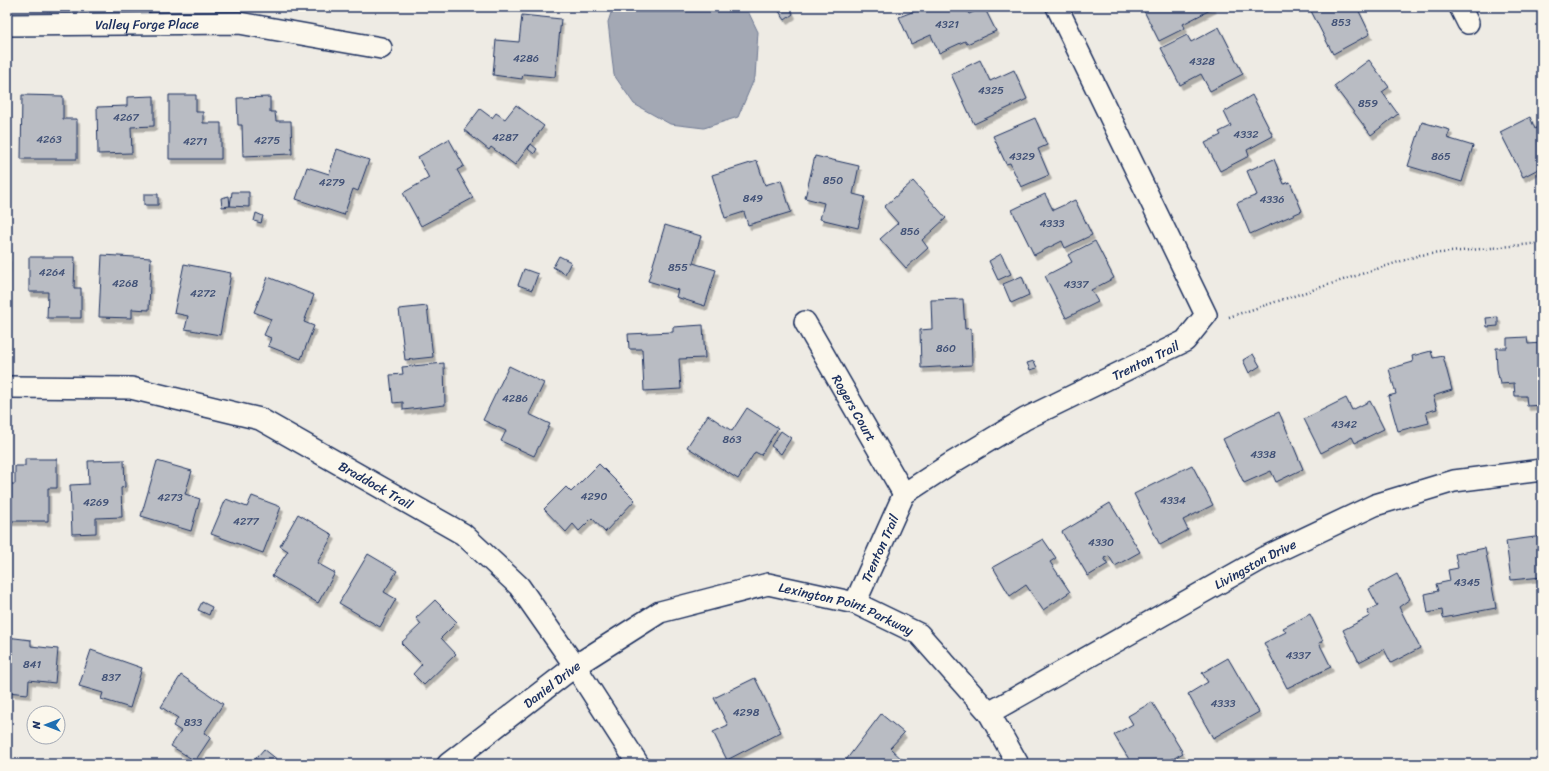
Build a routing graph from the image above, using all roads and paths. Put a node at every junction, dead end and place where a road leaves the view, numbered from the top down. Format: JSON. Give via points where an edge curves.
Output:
{"nodes":[{"id":1,"x":1057,"y":7,"type":"edge"},
{"id":2,"x":239,"y":15,"type":"edge"},
{"id":3,"x":7,"y":25,"type":"edge"},
{"id":4,"x":381,"y":48,"type":"dead end"},
{"id":5,"x":1542,"y":243,"type":"edge"},
{"id":6,"x":1206,"y":315,"type":"junction"},
{"id":7,"x":805,"y":322,"type":"dead end"},
{"id":8,"x":7,"y":387,"type":"edge"},
{"id":9,"x":1542,"y":470,"type":"edge"},
{"id":10,"x":904,"y":494,"type":"junction"},
{"id":11,"x":855,"y":603,"type":"junction"},
{"id":12,"x":660,"y":612,"type":"joint"},
{"id":13,"x":575,"y":666,"type":"junction"},
{"id":14,"x":989,"y":713,"type":"junction"},
{"id":15,"x":448,"y":764,"type":"edge"},
{"id":16,"x":638,"y":764,"type":"edge"},
{"id":17,"x":1018,"y":764,"type":"edge"}],
"edges":[{"from":1,"to":6,"type":"street"},
{"from":2,"to":3,"type":"street","name":"Valley Forge Place"},
{"from":2,"to":4,"type":"street","name":"Valley Forge Place"},
{"from":5,"to":6,"type":"path","via":[[1420,256],[1228,318]]},
{"from":6,"to":10,"type":"street","name":"Trenton Trail","via":[[1185,341],[1025,419]]},
{"from":7,"to":10,"type":"street","name":"Rogers Court"},
{"from":8,"to":13,"type":"street","name":"Braddock Trail","via":[[130,388],[260,419],[463,534],[519,586]]},
{"from":9,"to":14,"type":"street","name":"Livingston Drive","via":[[1454,481],[1375,506],[1265,557]]},
{"from":10,"to":11,"type":"street","name":"Trenton Trail"},
{"from":11,"to":12,"type":"street","name":"Lexington Point Parkway","via":[[768,584]]},
{"from":11,"to":14,"type":"street","name":"Lexington Point Parkway","via":[[919,634]]},
{"from":12,"to":13,"type":"street","name":"Daniel Drive"},
{"from":13,"to":15,"type":"street","name":"Daniel Drive"},
{"from":13,"to":16,"type":"street","name":"Braddock Trail"},
{"from":14,"to":17,"type":"street","name":"Lexington Point Parkway"}]}
